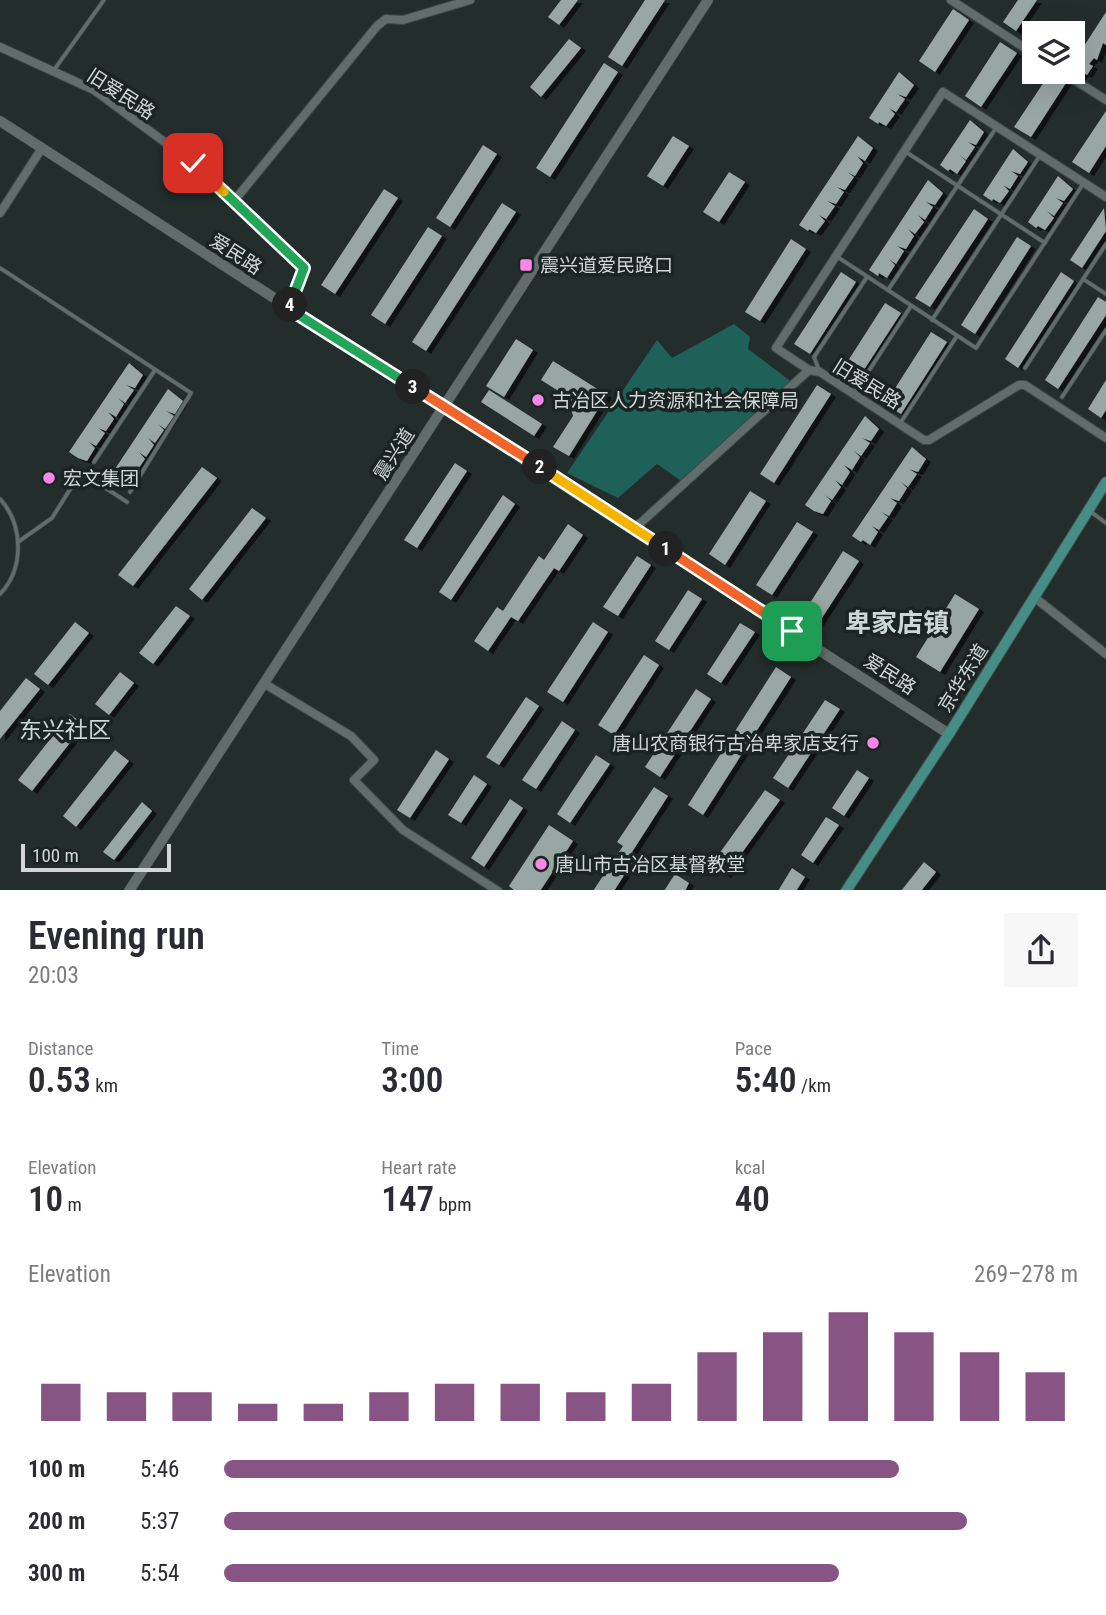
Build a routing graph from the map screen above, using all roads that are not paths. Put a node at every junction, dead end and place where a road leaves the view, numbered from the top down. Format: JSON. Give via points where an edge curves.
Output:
{"nodes":[{"id":1,"x":104,"y":0,"type":"edge"},
{"id":2,"x":470,"y":0,"type":"edge"},
{"id":3,"x":708,"y":0,"type":"edge"},
{"id":4,"x":951,"y":0,"type":"edge"},
{"id":5,"x":1022,"y":46,"type":"edge"},
{"id":6,"x":0,"y":47,"type":"edge"},
{"id":7,"x":52,"y":71,"type":"junction"},
{"id":8,"x":1081,"y":84,"type":"edge"},
{"id":9,"x":1106,"y":100,"type":"edge"},
{"id":10,"x":0,"y":121,"type":"edge"},
{"id":11,"x":997,"y":126,"type":"junction"},
{"id":12,"x":42,"y":148,"type":"junction"},
{"id":13,"x":904,"y":152,"type":"junction"},
{"id":14,"x":1040,"y":155,"type":"junction"},
{"id":15,"x":1084,"y":183,"type":"junction"},
{"id":16,"x":957,"y":186,"type":"junction"},
{"id":17,"x":1106,"y":197,"type":"edge"},
{"id":18,"x":234,"y":201,"type":"junction"},
{"id":19,"x":0,"y":213,"type":"edge"},
{"id":20,"x":1001,"y":215,"type":"junction"},
{"id":21,"x":1045,"y":243,"type":"junction"},
{"id":22,"x":1106,"y":244,"type":"edge"},
{"id":23,"x":836,"y":257,"type":"junction"},
{"id":24,"x":0,"y":268,"type":"edge"},
{"id":25,"x":867,"y":277,"type":"junction"},
{"id":26,"x":1083,"y":279,"type":"junction"},
{"id":27,"x":888,"y":290,"type":"junction"},
{"id":28,"x":1106,"y":295,"type":"edge"},
{"id":29,"x":911,"y":306,"type":"junction"},
{"id":30,"x":289,"y":309,"type":"junction"},
{"id":31,"x":932,"y":320,"type":"junction"},
{"id":32,"x":1106,"y":330,"type":"edge"},
{"id":33,"x":957,"y":336,"type":"junction"},
{"id":34,"x":1025,"y":368,"type":"dead end"},
{"id":35,"x":155,"y":370,"type":"junction"},
{"id":36,"x":809,"y":370,"type":"junction"},
{"id":37,"x":820,"y":372,"type":"junction"},
{"id":38,"x":853,"y":395,"type":"junction"},
{"id":39,"x":1062,"y":397,"type":"dead end"},
{"id":40,"x":446,"y":407,"type":"junction"},
{"id":41,"x":900,"y":424,"type":"junction"},
{"id":42,"x":1106,"y":438,"type":"edge"},
{"id":43,"x":94,"y":463,"type":"dead end"},
{"id":44,"x":1106,"y":482,"type":"edge"},
{"id":45,"x":130,"y":492,"type":"dead end"},
{"id":46,"x":0,"y":499,"type":"edge"},
{"id":47,"x":127,"y":502,"type":"dead end"},
{"id":48,"x":1088,"y":510,"type":"junction"},
{"id":49,"x":1106,"y":523,"type":"edge"},
{"id":50,"x":635,"y":528,"type":"junction"},
{"id":51,"x":18,"y":542,"type":"junction"},
{"id":52,"x":0,"y":594,"type":"edge"},
{"id":53,"x":1034,"y":597,"type":"junction"},
{"id":54,"x":1106,"y":654,"type":"edge"},
{"id":55,"x":265,"y":684,"type":"junction"},
{"id":56,"x":949,"y":734,"type":"junction"},
{"id":57,"x":130,"y":890,"type":"edge"},
{"id":58,"x":496,"y":890,"type":"edge"},
{"id":59,"x":847,"y":890,"type":"edge"}],
"edges":[{"from":1,"to":7,"type":"lane"},
{"from":2,"to":18,"type":"street","via":[[404,20],[386,19],[377,26]]},
{"from":3,"to":40,"type":"street","name":"震兴道"},
{"from":4,"to":5,"type":"street"},
{"from":6,"to":7,"type":"street","name":"旧爱民路"},
{"from":7,"to":18,"type":"street","name":"旧爱民路","via":[[94,90],[193,163]]},
{"from":8,"to":9,"type":"street"},
{"from":10,"to":12,"type":"street","name":"爱民路"},
{"from":11,"to":13,"type":"street","via":[[943,92]]},
{"from":11,"to":14,"type":"street"},
{"from":11,"to":16,"type":"lane"},
{"from":12,"to":19,"type":"street"},
{"from":12,"to":30,"type":"street","name":"爱民路"},
{"from":13,"to":16,"type":"lane"},
{"from":13,"to":23,"type":"street"},
{"from":14,"to":15,"type":"street"},
{"from":14,"to":20,"type":"lane"},
{"from":15,"to":17,"type":"street"},
{"from":15,"to":21,"type":"lane"},
{"from":16,"to":20,"type":"lane"},
{"from":16,"to":27,"type":"lane"},
{"from":18,"to":30,"type":"street","name":"旧爱民路","via":[[304,268]]},
{"from":20,"to":21,"type":"lane"},
{"from":20,"to":31,"type":"lane"},
{"from":21,"to":33,"type":"lane","via":[[976,348]]},
{"from":22,"to":26,"type":"lane"},
{"from":23,"to":25,"type":"lane"},
{"from":23,"to":36,"type":"street","via":[[776,348]]},
{"from":24,"to":35,"type":"lane"},
{"from":25,"to":27,"type":"lane"},
{"from":25,"to":37,"type":"lane","via":[[814,357]]},
{"from":26,"to":28,"type":"lane"},
{"from":26,"to":34,"type":"lane"},
{"from":27,"to":29,"type":"lane"},
{"from":29,"to":31,"type":"lane"},
{"from":29,"to":38,"type":"lane"},
{"from":30,"to":40,"type":"street","name":"爱民路"},
{"from":31,"to":33,"type":"lane"},
{"from":32,"to":39,"type":"lane"},
{"from":33,"to":41,"type":"lane"},
{"from":35,"to":43,"type":"lane"},
{"from":35,"to":45,"type":"lane","via":[[191,393]]},
{"from":36,"to":37,"type":"street","name":"旧爱民路"},
{"from":36,"to":50,"type":"street","name":"旧爱民路"},
{"from":37,"to":38,"type":"street","name":"旧爱民路"},
{"from":38,"to":41,"type":"street","name":"旧爱民路"},
{"from":40,"to":50,"type":"street","name":"爱民路"},
{"from":40,"to":55,"type":"street","name":"震兴道"},
{"from":41,"to":42,"type":"street","name":"旧爱民路","via":[[929,440],[1025,385]]},
{"from":44,"to":48,"type":"main road","name":"京华东道"},
{"from":46,"to":51,"type":"lane","via":[[16,525]]},
{"from":47,"to":51,"type":"lane","via":[[81,472],[52,518]]},
{"from":48,"to":49,"type":"lane"},
{"from":48,"to":53,"type":"main road","name":"京华东道"},
{"from":50,"to":56,"type":"street","name":"爱民路"},
{"from":51,"to":52,"type":"lane","via":[[15,569]]},
{"from":53,"to":54,"type":"street"},
{"from":53,"to":56,"type":"main road","name":"京华东道"},
{"from":55,"to":57,"type":"street","name":"震兴道"},
{"from":55,"to":58,"type":"street","via":[[351,736],[374,760],[354,779],[403,830]]},
{"from":56,"to":59,"type":"main road","name":"京华东道"}]}
